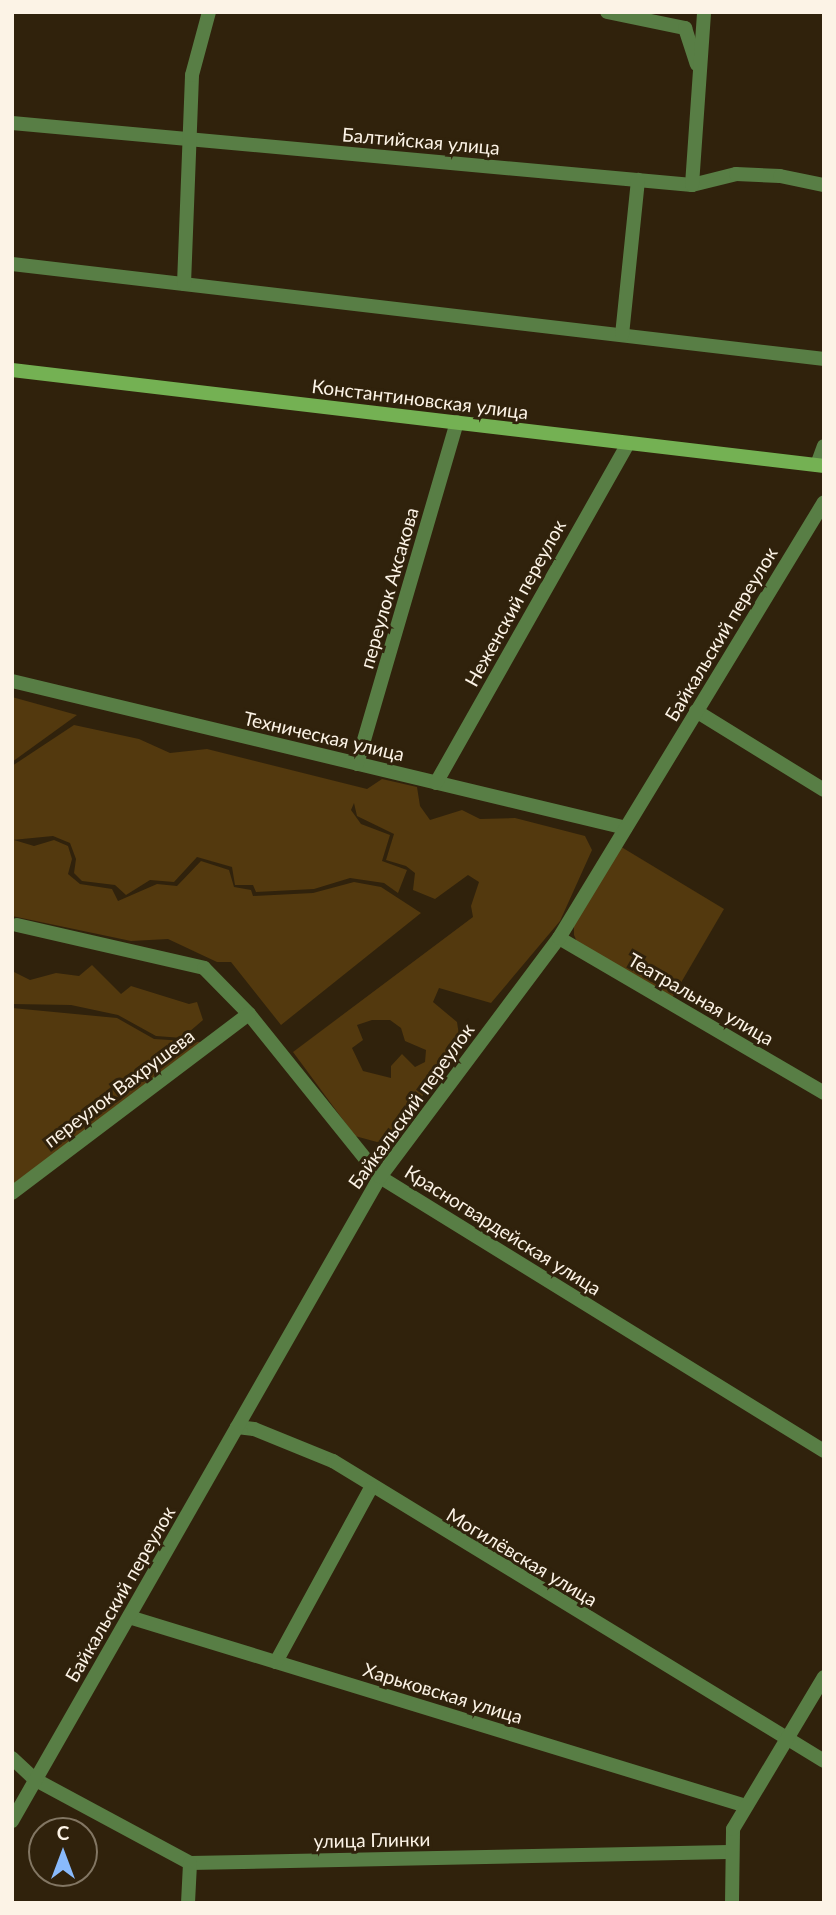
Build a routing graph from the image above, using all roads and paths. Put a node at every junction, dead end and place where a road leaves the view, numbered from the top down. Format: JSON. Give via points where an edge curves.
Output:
{"nodes":[{"id":1,"x":209,"y":12,"type":"edge"},
{"id":2,"x":607,"y":12,"type":"edge"},
{"id":3,"x":704,"y":12,"type":"edge"},
{"id":4,"x":699,"y":72,"type":"junction"},
{"id":5,"x":12,"y":124,"type":"edge"},
{"id":6,"x":186,"y":139,"type":"junction"},
{"id":7,"x":638,"y":180,"type":"junction"},
{"id":8,"x":692,"y":185,"type":"junction"},
{"id":9,"x":824,"y":185,"type":"edge"},
{"id":10,"x":12,"y":264,"type":"edge"},
{"id":11,"x":184,"y":284,"type":"junction"},
{"id":12,"x":622,"y":335,"type":"junction"},
{"id":13,"x":824,"y":359,"type":"edge"},
{"id":14,"x":12,"y":370,"type":"edge"},
{"id":15,"x":457,"y":422,"type":"junction"},
{"id":16,"x":628,"y":443,"type":"junction"},
{"id":17,"x":824,"y":446,"type":"edge"},
{"id":18,"x":820,"y":466,"type":"edge"},
{"id":19,"x":824,"y":502,"type":"edge"},
{"id":20,"x":12,"y":681,"type":"edge"},
{"id":21,"x":696,"y":711,"type":"junction"},
{"id":22,"x":357,"y":764,"type":"junction"},
{"id":23,"x":436,"y":783,"type":"junction"},
{"id":24,"x":824,"y":790,"type":"edge"},
{"id":25,"x":626,"y":828,"type":"junction"},
{"id":26,"x":17,"y":925,"type":"dead end"},
{"id":27,"x":559,"y":938,"type":"junction"},
{"id":28,"x":249,"y":1014,"type":"junction"},
{"id":29,"x":824,"y":1093,"type":"edge"},
{"id":30,"x":380,"y":1177,"type":"junction"},
{"id":31,"x":12,"y":1193,"type":"edge"},
{"id":32,"x":237,"y":1427,"type":"junction"},
{"id":33,"x":824,"y":1451,"type":"edge"},
{"id":34,"x":371,"y":1488,"type":"junction"},
{"id":35,"x":129,"y":1617,"type":"junction"},
{"id":36,"x":276,"y":1662,"type":"junction"},
{"id":37,"x":824,"y":1677,"type":"edge"},
{"id":38,"x":787,"y":1738,"type":"junction"},
{"id":39,"x":12,"y":1758,"type":"edge"},
{"id":40,"x":824,"y":1761,"type":"edge"},
{"id":41,"x":36,"y":1780,"type":"junction"},
{"id":42,"x":746,"y":1806,"type":"junction"},
{"id":43,"x":12,"y":1821,"type":"edge"},
{"id":44,"x":729,"y":1852,"type":"junction"},
{"id":45,"x":190,"y":1863,"type":"junction"},
{"id":46,"x":188,"y":1903,"type":"edge"},
{"id":47,"x":732,"y":1903,"type":"edge"}],
"edges":[{"from":1,"to":6,"type":"street","via":[[191,75]]},
{"from":2,"to":4,"type":"street","via":[[685,28]]},
{"from":3,"to":4,"type":"street"},
{"from":4,"to":8,"type":"street"},
{"from":5,"to":6,"type":"street","name":"Балтийская улица"},
{"from":6,"to":7,"type":"street","name":"Балтийская улица"},
{"from":6,"to":11,"type":"street"},
{"from":7,"to":8,"type":"street","name":"Балтийская улица"},
{"from":7,"to":12,"type":"street"},
{"from":8,"to":9,"type":"street","name":"Балтийская улица","via":[[736,174]]},
{"from":10,"to":11,"type":"street"},
{"from":11,"to":12,"type":"street"},
{"from":12,"to":13,"type":"street"},
{"from":14,"to":15,"type":"street","name":"Константиновская улица"},
{"from":15,"to":16,"type":"street","name":"Константиновская улица"},
{"from":15,"to":22,"type":"street","name":"переулок Аксакова"},
{"from":16,"to":18,"type":"street","name":"Константиновская улица"},
{"from":16,"to":23,"type":"street","name":"Неженский переулок"},
{"from":17,"to":18,"type":"street"},
{"from":19,"to":21,"type":"street","name":"Байкальский переулок"},
{"from":20,"to":22,"type":"street","name":"Техническая улица"},
{"from":21,"to":24,"type":"street"},
{"from":21,"to":25,"type":"street","name":"Байкальский переулок"},
{"from":22,"to":23,"type":"street","name":"Техническая улица"},
{"from":23,"to":25,"type":"street","name":"Техническая улица"},
{"from":25,"to":27,"type":"street","name":"Байкальский переулок"},
{"from":26,"to":28,"type":"street","name":"Красногвардейская улица","via":[[204,968]]},
{"from":27,"to":29,"type":"street","name":"Театральная улица"},
{"from":27,"to":30,"type":"street","name":"Байкальский переулок"},
{"from":28,"to":30,"type":"street","name":"Красногвардейская улица"},
{"from":28,"to":31,"type":"street","name":"переулок Вахрушева"},
{"from":30,"to":32,"type":"street","name":"Байкальский переулок"},
{"from":30,"to":33,"type":"street","name":"Красногвардейская улица"},
{"from":32,"to":34,"type":"street","name":"Могилёвская улица","via":[[254,1429],[333,1461]]},
{"from":32,"to":35,"type":"street","name":"Байкальский переулок"},
{"from":34,"to":36,"type":"street"},
{"from":34,"to":38,"type":"street","name":"Могилёвская улица"},
{"from":35,"to":36,"type":"street","name":"Харьковская улица"},
{"from":35,"to":41,"type":"street","name":"Байкальский переулок"},
{"from":36,"to":42,"type":"street","name":"Харьковская улица"},
{"from":37,"to":38,"type":"street"},
{"from":38,"to":40,"type":"street","name":"Могилёвская улица"},
{"from":38,"to":42,"type":"street"},
{"from":39,"to":41,"type":"street","name":"улица Глинки"},
{"from":41,"to":43,"type":"street","name":"Байкальский переулок"},
{"from":41,"to":45,"type":"street","name":"улица Глинки"},
{"from":42,"to":44,"type":"street","via":[[733,1829]]},
{"from":44,"to":45,"type":"street","name":"улица Глинки"},
{"from":44,"to":47,"type":"street"},
{"from":45,"to":46,"type":"street"}]}
